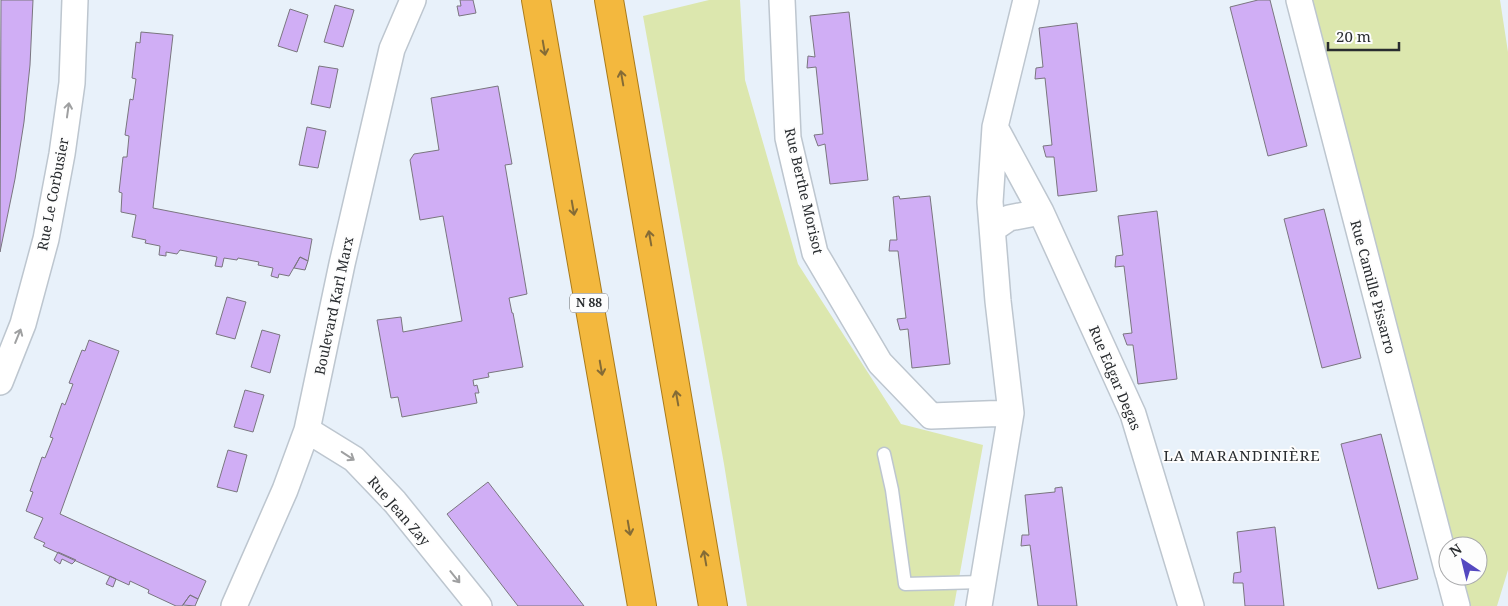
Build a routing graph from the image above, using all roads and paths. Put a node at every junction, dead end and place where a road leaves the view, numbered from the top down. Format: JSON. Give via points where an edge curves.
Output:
{"nodes":[{"id":1,"x":75,"y":0,"type":"edge"},
{"id":2,"x":413,"y":0,"type":"edge"},
{"id":3,"x":536,"y":0,"type":"edge"},
{"id":4,"x":609,"y":0,"type":"edge"},
{"id":5,"x":782,"y":0,"type":"edge"},
{"id":6,"x":1026,"y":0,"type":"edge"},
{"id":7,"x":1299,"y":0,"type":"edge"},
{"id":8,"x":995,"y":127,"type":"junction"},
{"id":9,"x":1041,"y":212,"type":"junction"},
{"id":10,"x":993,"y":229,"type":"junction"},
{"id":11,"x":0,"y":382,"type":"edge"},
{"id":12,"x":1010,"y":413,"type":"junction"},
{"id":13,"x":307,"y":430,"type":"junction"},
{"id":14,"x":884,"y":454,"type":"dead end"},
{"id":15,"x":1438,"y":536,"type":"edge"},
{"id":16,"x":1451,"y":586,"type":"edge"},
{"id":17,"x":981,"y":594,"type":"edge"},
{"id":18,"x":234,"y":606,"type":"edge"},
{"id":19,"x":479,"y":606,"type":"edge"},
{"id":20,"x":642,"y":606,"type":"edge"},
{"id":21,"x":713,"y":606,"type":"edge"},
{"id":22,"x":1191,"y":606,"type":"edge"},
{"id":23,"x":1456,"y":606,"type":"edge"}],
"edges":[{"from":11,"to":1,"type":"street","name":"Rue Le Corbusier","one_way":true,"via":[[23,324],[46,239],[72,83]]},
{"from":2,"to":13,"type":"street","name":"Boulevard Karl Marx","via":[[392,49]]},
{"from":3,"to":20,"type":"highway","number":"N 88","one_way":true},
{"from":21,"to":4,"type":"highway","one_way":true},
{"from":5,"to":12,"type":"street","name":"Rue Berthe Morisot","via":[[788,138],[815,252],[880,363],[931,416]]},
{"from":6,"to":8,"type":"street"},
{"from":7,"to":15,"type":"street","name":"Rue Camille Pissarro"},
{"from":8,"to":9,"type":"street","name":"Rue Edgar Degas"},
{"from":8,"to":10,"type":"street","via":[[990,202]]},
{"from":9,"to":10,"type":"street","via":[[1009,218]]},
{"from":9,"to":22,"type":"street","name":"Rue Edgar Degas","via":[[1133,414]]},
{"from":10,"to":12,"type":"street"},
{"from":12,"to":17,"type":"street"},
{"from":13,"to":18,"type":"street","name":"Boulevard Karl Marx","via":[[285,490]]},
{"from":13,"to":19,"type":"street","name":"Rue Jean Zay","one_way":true,"via":[[354,459],[395,502]]},
{"from":14,"to":17,"type":"lane","via":[[905,584]]},
{"from":16,"to":23,"type":"street","name":"Rue Camille Pissarro"}]}
